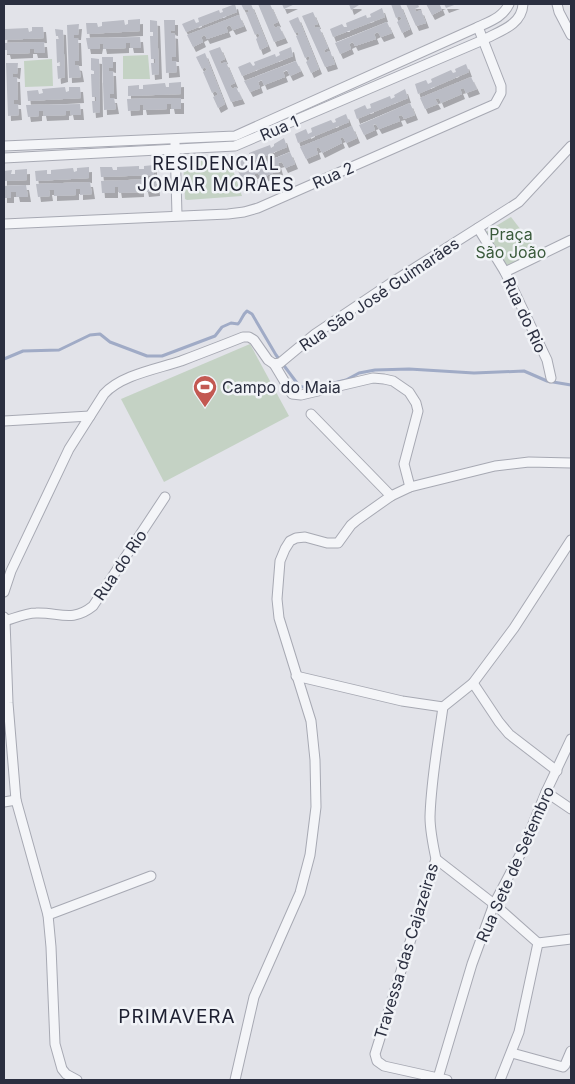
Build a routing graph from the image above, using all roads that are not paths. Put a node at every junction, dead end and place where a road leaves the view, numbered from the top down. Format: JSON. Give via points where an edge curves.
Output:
{"nodes":[{"id":1,"x":509,"y":4,"type":"edge"},
{"id":2,"x":522,"y":4,"type":"edge"},
{"id":3,"x":558,"y":8,"type":"edge"},
{"id":4,"x":478,"y":27,"type":"junction"},
{"id":5,"x":571,"y":35,"type":"edge"},
{"id":6,"x":483,"y":40,"type":"junction"},
{"id":7,"x":175,"y":144,"type":"junction"},
{"id":8,"x":4,"y":146,"type":"edge"},
{"id":9,"x":571,"y":146,"type":"edge"},
{"id":10,"x":4,"y":158,"type":"edge"},
{"id":11,"x":177,"y":215,"type":"junction"},
{"id":12,"x":4,"y":224,"type":"edge"},
{"id":13,"x":478,"y":228,"type":"junction"},
{"id":14,"x":571,"y":240,"type":"edge"},
{"id":15,"x":505,"y":272,"type":"junction"},
{"id":16,"x":280,"y":361,"type":"junction"},
{"id":17,"x":551,"y":378,"type":"dead end"},
{"id":18,"x":310,"y":414,"type":"dead end"},
{"id":19,"x":90,"y":416,"type":"junction"},
{"id":20,"x":4,"y":421,"type":"edge"},
{"id":21,"x":571,"y":463,"type":"edge"},
{"id":22,"x":410,"y":487,"type":"junction"},
{"id":23,"x":391,"y":496,"type":"junction"},
{"id":24,"x":165,"y":497,"type":"dead end"},
{"id":25,"x":571,"y":540,"type":"edge"},
{"id":26,"x":4,"y":589,"type":"edge"},
{"id":27,"x":5,"y":619,"type":"edge"},
{"id":28,"x":296,"y":676,"type":"junction"},
{"id":29,"x":473,"y":683,"type":"junction"},
{"id":30,"x":444,"y":707,"type":"junction"},
{"id":31,"x":571,"y":739,"type":"edge"},
{"id":32,"x":568,"y":756,"type":"edge"},
{"id":33,"x":557,"y":771,"type":"junction"},
{"id":34,"x":546,"y":792,"type":"junction"},
{"id":35,"x":16,"y":800,"type":"junction"},
{"id":36,"x":4,"y":802,"type":"edge"},
{"id":37,"x":571,"y":809,"type":"edge"},
{"id":38,"x":436,"y":859,"type":"junction"},
{"id":39,"x":151,"y":876,"type":"dead end"},
{"id":40,"x":494,"y":904,"type":"junction"},
{"id":41,"x":48,"y":915,"type":"junction"},
{"id":42,"x":571,"y":939,"type":"edge"},
{"id":43,"x":538,"y":943,"type":"junction"},
{"id":44,"x":571,"y":1051,"type":"edge"},
{"id":45,"x":512,"y":1053,"type":"junction"},
{"id":46,"x":442,"y":1079,"type":"edge"},
{"id":47,"x":77,"y":1080,"type":"edge"},
{"id":48,"x":236,"y":1080,"type":"edge"},
{"id":49,"x":500,"y":1080,"type":"edge"}],
"edges":[{"from":1,"to":4,"type":"street","name":"Rua 1","via":[[499,17]]},
{"from":2,"to":6,"type":"street","name":"Rua 1","via":[[516,22]]},
{"from":3,"to":5,"type":"street"},
{"from":4,"to":6,"type":"street","name":"Rua 2"},
{"from":4,"to":7,"type":"street","name":"Rua 1","via":[[241,134]]},
{"from":6,"to":7,"type":"street","name":"Rua 1","via":[[239,145]]},
{"from":6,"to":11,"type":"street","name":"Rua 2","via":[[502,86],[502,93],[495,104],[258,208],[228,214]]},
{"from":7,"to":8,"type":"street","name":"Rua 1"},
{"from":7,"to":10,"type":"street","name":"Rua 1"},
{"from":7,"to":11,"type":"street"},
{"from":9,"to":13,"type":"street","name":"Rua São José Guimarães","via":[[519,202]]},
{"from":11,"to":12,"type":"street","name":"Rua 2"},
{"from":13,"to":15,"type":"street","name":"Rua do Rio"},
{"from":13,"to":16,"type":"street","name":"Rua São José Guimarães","via":[[383,288]]},
{"from":14,"to":15,"type":"street"},
{"from":15,"to":17,"type":"street","name":"Rua do Rio","via":[[547,360]]},
{"from":16,"to":19,"type":"street","via":[[268,360],[254,340],[243,337],[116,383],[104,394]]},
{"from":16,"to":22,"type":"street","via":[[287,388],[296,395],[373,378],[393,381],[409,392],[418,411],[404,464]]},
{"from":18,"to":23,"type":"street"},
{"from":19,"to":20,"type":"street"},
{"from":19,"to":26,"type":"street","via":[[65,457]]},
{"from":21,"to":22,"type":"street","via":[[512,463]]},
{"from":22,"to":23,"type":"street"},
{"from":23,"to":28,"type":"street","via":[[351,525],[338,543],[296,538],[285,549],[280,561],[277,599]]},
{"from":24,"to":27,"type":"street","name":"Rua do Rio","via":[[85,612],[66,617],[35,613]]},
{"from":25,"to":29,"type":"street","via":[[514,628]]},
{"from":27,"to":35,"type":"street"},
{"from":28,"to":30,"type":"street","via":[[402,701]]},
{"from":28,"to":48,"type":"street","via":[[310,721],[315,760],[316,807],[310,855],[300,893],[254,997]]},
{"from":29,"to":30,"type":"street"},
{"from":29,"to":33,"type":"street","via":[[509,734]]},
{"from":30,"to":38,"type":"street","name":"Travessa das Cajazeiras","via":[[430,817]]},
{"from":31,"to":32,"type":"street","name":"Rua Sete de Setembro"},
{"from":32,"to":33,"type":"street","name":"Rua Sete de Setembro"},
{"from":33,"to":34,"type":"street","name":"Rua Sete de Setembro"},
{"from":34,"to":37,"type":"street"},
{"from":34,"to":40,"type":"street","name":"Rua Sete de Setembro","via":[[522,853]]},
{"from":35,"to":36,"type":"street"},
{"from":35,"to":41,"type":"street"},
{"from":38,"to":40,"type":"street"},
{"from":38,"to":46,"type":"street","name":"Travessa das Cajazeiras","via":[[375,1054],[377,1062],[384,1066]]},
{"from":39,"to":41,"type":"street"},
{"from":40,"to":43,"type":"street"},
{"from":40,"to":46,"type":"street","name":"Rua Sete de Setembro","via":[[472,964]]},
{"from":41,"to":47,"type":"street","via":[[55,1044],[62,1069]]},
{"from":42,"to":43,"type":"street"},
{"from":43,"to":45,"type":"street"},
{"from":44,"to":45,"type":"street","via":[[566,1066],[560,1067]]},
{"from":45,"to":49,"type":"street"}]}
